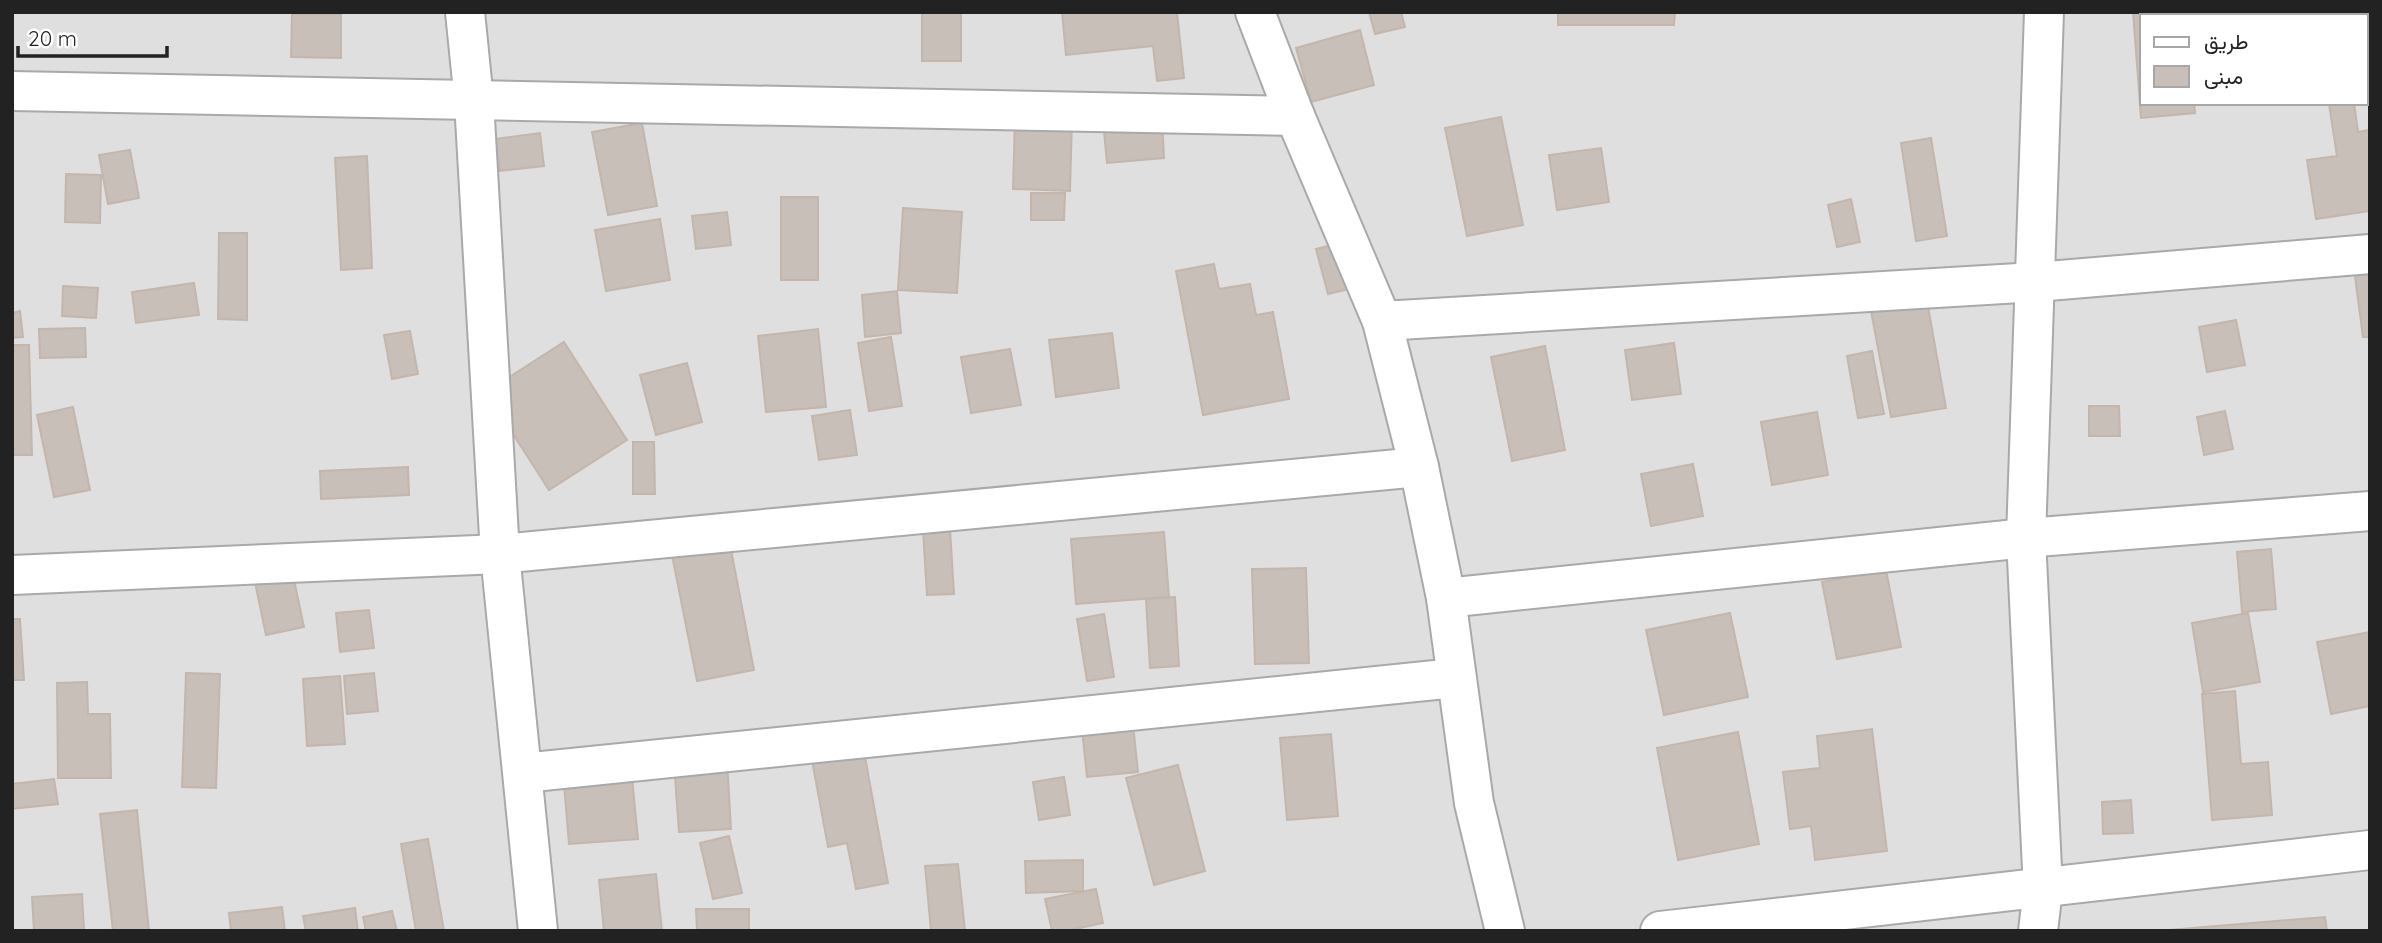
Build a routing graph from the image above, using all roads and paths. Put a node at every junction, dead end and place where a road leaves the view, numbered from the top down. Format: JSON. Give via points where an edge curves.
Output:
{"nodes":[{"id":1,"x":466,"y":12,"type":"edge"},
{"id":2,"x":1255,"y":12,"type":"edge"},
{"id":3,"x":2044,"y":12,"type":"edge"},
{"id":4,"x":12,"y":91,"type":"edge"},
{"id":5,"x":474,"y":101,"type":"junction"},
{"id":6,"x":1295,"y":116,"type":"junction"},
{"id":7,"x":2370,"y":254,"type":"edge"},
{"id":8,"x":2036,"y":282,"type":"junction"},
{"id":9,"x":1382,"y":321,"type":"junction"},
{"id":10,"x":1419,"y":467,"type":"junction"},
{"id":11,"x":2370,"y":511,"type":"edge"},
{"id":12,"x":2026,"y":538,"type":"junction"},
{"id":13,"x":500,"y":554,"type":"junction"},
{"id":14,"x":12,"y":575,"type":"edge"},
{"id":15,"x":1446,"y":598,"type":"junction"},
{"id":16,"x":1455,"y":678,"type":"junction"},
{"id":17,"x":523,"y":773,"type":"junction"},
{"id":18,"x":2370,"y":850,"type":"edge"},
{"id":19,"x":2043,"y":889,"type":"junction"},
{"id":20,"x":538,"y":931,"type":"edge"},
{"id":21,"x":1505,"y":931,"type":"edge"},
{"id":22,"x":1660,"y":931,"type":"edge"},
{"id":23,"x":2038,"y":931,"type":"edge"}],
"edges":[{"from":1,"to":5,"type":"street"},
{"from":2,"to":6,"type":"street"},
{"from":3,"to":8,"type":"street"},
{"from":4,"to":5,"type":"street"},
{"from":5,"to":6,"type":"street"},
{"from":5,"to":13,"type":"street"},
{"from":6,"to":9,"type":"street"},
{"from":7,"to":8,"type":"street"},
{"from":8,"to":9,"type":"street"},
{"from":8,"to":12,"type":"street"},
{"from":9,"to":10,"type":"street"},
{"from":10,"to":13,"type":"street"},
{"from":10,"to":15,"type":"street"},
{"from":11,"to":12,"type":"street"},
{"from":12,"to":15,"type":"street"},
{"from":12,"to":19,"type":"street"},
{"from":13,"to":14,"type":"street"},
{"from":13,"to":17,"type":"street"},
{"from":15,"to":16,"type":"street"},
{"from":16,"to":17,"type":"street"},
{"from":16,"to":21,"type":"street","via":[[1474,803]]},
{"from":17,"to":20,"type":"street"},
{"from":18,"to":19,"type":"street"},
{"from":19,"to":22,"type":"street"},
{"from":19,"to":23,"type":"street"}]}
